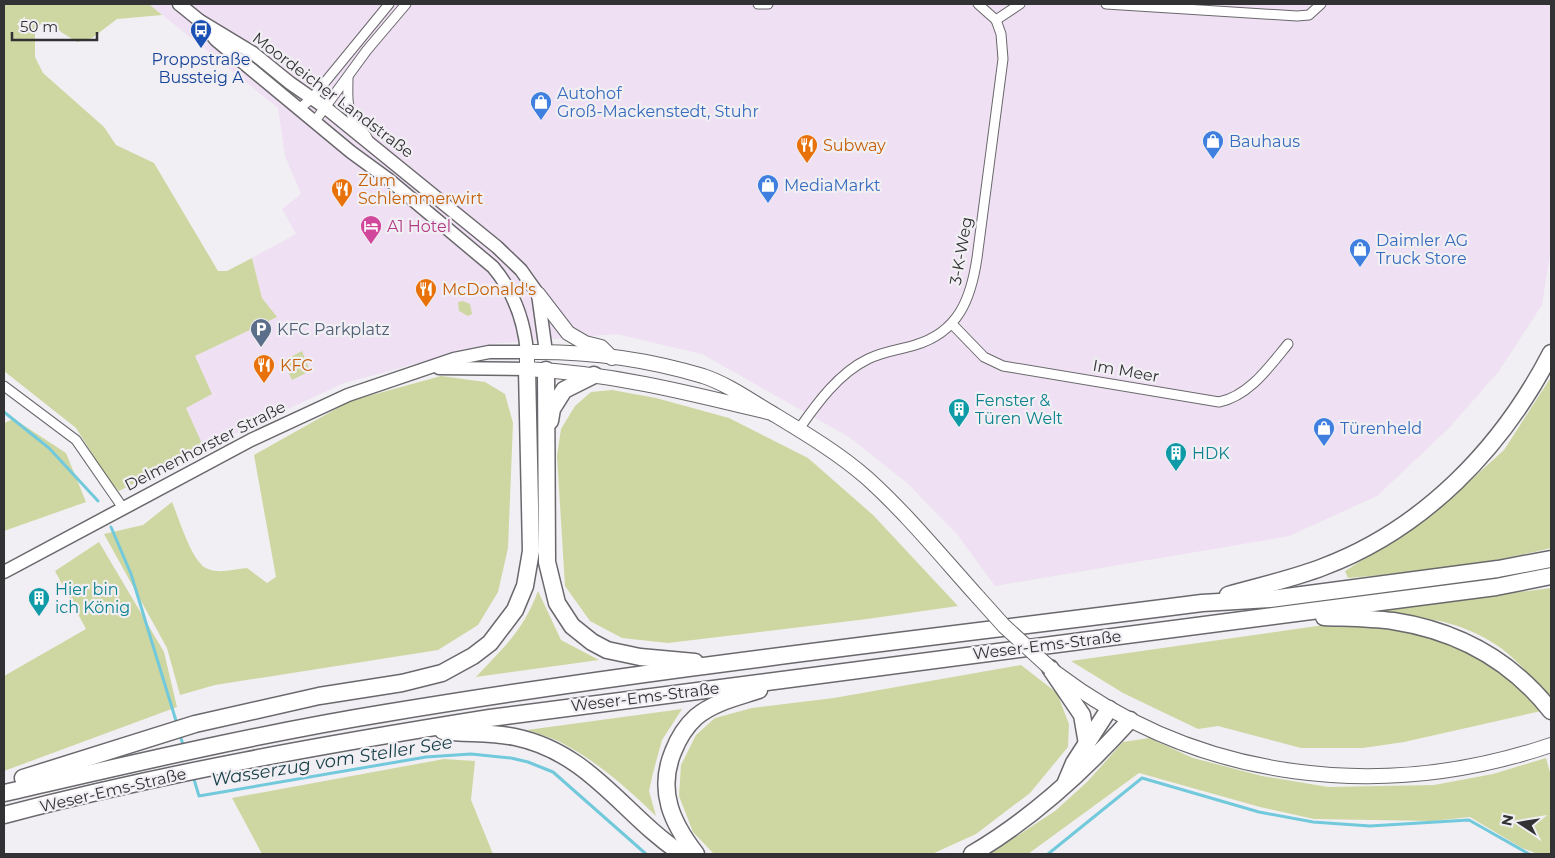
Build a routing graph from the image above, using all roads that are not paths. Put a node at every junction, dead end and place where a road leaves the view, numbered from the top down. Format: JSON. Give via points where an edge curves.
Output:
{"nodes":[{"id":1,"x":179,"y":4,"type":"edge"},
{"id":2,"x":389,"y":4,"type":"edge"},
{"id":3,"x":413,"y":4,"type":"edge"},
{"id":4,"x":758,"y":4,"type":"edge"},
{"id":5,"x":768,"y":4,"type":"edge"},
{"id":6,"x":978,"y":4,"type":"edge"},
{"id":7,"x":1020,"y":4,"type":"edge"},
{"id":8,"x":1106,"y":4,"type":"edge"},
{"id":9,"x":1321,"y":4,"type":"edge"},
{"id":10,"x":403,"y":7,"type":"edge"},
{"id":11,"x":996,"y":20,"type":"junction"},
{"id":12,"x":200,"y":21,"type":"junction"},
{"id":13,"x":348,"y":76,"type":"junction"},
{"id":14,"x":312,"y":98,"type":"junction"},
{"id":15,"x":326,"y":108,"type":"junction"},
{"id":16,"x":299,"y":109,"type":"junction"},
{"id":17,"x":316,"y":121,"type":"junction"},
{"id":18,"x":369,"y":142,"type":"junction"},
{"id":19,"x":538,"y":294,"type":"junction"},
{"id":20,"x":952,"y":324,"type":"junction"},
{"id":21,"x":1288,"y":344,"type":"dead end"},
{"id":22,"x":527,"y":352,"type":"junction"},
{"id":23,"x":546,"y":352,"type":"junction"},
{"id":24,"x":1551,"y":353,"type":"edge"},
{"id":25,"x":612,"y":358,"type":"junction"},
{"id":26,"x":429,"y":368,"type":"junction"},
{"id":27,"x":528,"y":369,"type":"junction"},
{"id":28,"x":546,"y":370,"type":"junction"},
{"id":29,"x":594,"y":375,"type":"junction"},
{"id":30,"x":4,"y":386,"type":"edge"},
{"id":31,"x":772,"y":413,"type":"junction"},
{"id":32,"x":546,"y":427,"type":"junction"},
{"id":33,"x":799,"y":429,"type":"junction"},
{"id":34,"x":122,"y":508,"type":"junction"},
{"id":35,"x":1551,"y":558,"type":"edge"},
{"id":36,"x":4,"y":572,"type":"edge"},
{"id":37,"x":1551,"y":576,"type":"edge"},
{"id":38,"x":1202,"y":604,"type":"junction"},
{"id":39,"x":1292,"y":614,"type":"junction"},
{"id":40,"x":725,"y":665,"type":"junction"},
{"id":41,"x":1050,"y":668,"type":"junction"},
{"id":42,"x":797,"y":677,"type":"junction"},
{"id":43,"x":1109,"y":709,"type":"junction"},
{"id":44,"x":1551,"y":711,"type":"edge"},
{"id":45,"x":1130,"y":720,"type":"junction"},
{"id":46,"x":423,"y":729,"type":"junction"},
{"id":47,"x":1087,"y":744,"type":"junction"},
{"id":48,"x":1551,"y":745,"type":"edge"},
{"id":49,"x":4,"y":784,"type":"edge"},
{"id":50,"x":1065,"y":786,"type":"junction"},
{"id":51,"x":4,"y":793,"type":"edge"},
{"id":52,"x":4,"y":815,"type":"edge"},
{"id":53,"x":682,"y":854,"type":"edge"},
{"id":54,"x":696,"y":854,"type":"edge"},
{"id":55,"x":972,"y":854,"type":"edge"}],
"edges":[{"from":1,"to":12,"type":"main road","name":"Moordeicher Landstraße"},
{"from":2,"to":14,"type":"street"},
{"from":3,"to":10,"type":"street","via":[[407,11]]},
{"from":4,"to":5,"type":"street"},
{"from":6,"to":11,"type":"street"},
{"from":7,"to":11,"type":"street"},
{"from":8,"to":9,"type":"street","via":[[1296,16],[1308,16]]},
{"from":10,"to":13,"type":"street"},
{"from":11,"to":20,"type":"street","name":"3-K-Weg","via":[[1002,34],[1003,59],[976,266],[966,304]]},
{"from":12,"to":14,"type":"main road","name":"Moordeicher Landstraße","via":[[253,53]]},
{"from":12,"to":16,"type":"main road","name":"Moordeicher Landstraße","via":[[216,40]]},
{"from":13,"to":15,"type":"street"},
{"from":13,"to":18,"type":"street","via":[[348,102],[354,120],[367,133]]},
{"from":14,"to":15,"type":"main road","name":"Moordeicher Landstraße"},
{"from":14,"to":16,"type":"street"},
{"from":15,"to":17,"type":"street"},
{"from":15,"to":18,"type":"main road","name":"Moordeicher Landstraße"},
{"from":16,"to":17,"type":"main road","name":"Moordeicher Landstraße"},
{"from":17,"to":22,"type":"main road","name":"Moordeicher Landstraße","via":[[493,267],[507,283],[522,318]]},
{"from":18,"to":19,"type":"main road","name":"Moordeicher Landstraße","via":[[497,247],[521,270]]},
{"from":19,"to":23,"type":"main road","name":"Moordeicher Landstraße"},
{"from":19,"to":25,"type":"main road","via":[[568,333],[585,343],[601,347]]},
{"from":20,"to":21,"type":"street","name":"Im Meer","via":[[984,357],[1004,366],[1219,402],[1239,396],[1266,371]]},
{"from":20,"to":33,"type":"street","name":"3-K-Weg","via":[[934,337],[885,352],[850,370],[822,398]]},
{"from":22,"to":23,"type":"main road","name":"Delmenhorster Straße"},
{"from":22,"to":26,"type":"main road","name":"Delmenhorster Straße","via":[[489,352]]},
{"from":22,"to":27,"type":"main road","name":"Moordeicher Landstraße"},
{"from":23,"to":25,"type":"main road","name":"Delmenhorster Straße"},
{"from":23,"to":28,"type":"main road","name":"Moordeicher Landstraße"},
{"from":24,"to":38,"type":"highway","via":[[1535,385],[1488,450],[1431,505],[1361,550],[1322,568]]},
{"from":25,"to":31,"type":"main road","name":"Delmenhorster Straße","via":[[704,377]]},
{"from":26,"to":27,"type":"main road","name":"Delmenhorster Straße"},
{"from":26,"to":34,"type":"main road","name":"Delmenhorster Straße","via":[[348,395]]},
{"from":27,"to":28,"type":"main road","name":"Delmenhorster Straße"},
{"from":27,"to":49,"type":"highway","via":[[531,551],[525,586],[515,610],[490,643],[442,673],[195,724]]},
{"from":28,"to":29,"type":"main road","name":"Delmenhorster Straße"},
{"from":28,"to":32,"type":"highway"},
{"from":29,"to":31,"type":"main road","name":"Delmenhorster Straße","via":[[670,387]]},
{"from":29,"to":32,"type":"highway","via":[[564,390]]},
{"from":30,"to":34,"type":"street","via":[[76,440]]},
{"from":31,"to":33,"type":"main road","name":"Delmenhorster Straße"},
{"from":32,"to":40,"type":"highway","via":[[547,562],[557,603],[572,626],[592,642],[625,655]]},
{"from":33,"to":41,"type":"main road","name":"Delmenhorster Straße","bridge":true,"via":[[858,472],[895,505],[1004,626]]},
{"from":34,"to":36,"type":"main road","name":"Delmenhorster Straße"},
{"from":35,"to":38,"type":"highway","via":[[1498,569],[1270,599]]},
{"from":37,"to":39,"type":"highway","via":[[1496,587]]},
{"from":38,"to":40,"type":"highway","name":"Weser-Ems-Straße"},
{"from":39,"to":42,"type":"highway","name":"Weser-Ems-Straße"},
{"from":39,"to":44,"type":"highway","via":[[1391,621],[1445,634],[1471,644],[1505,664],[1524,679]]},
{"from":40,"to":51,"type":"highway","name":"Weser-Ems-Straße","via":[[403,710],[201,748]]},
{"from":41,"to":43,"type":"main road","name":"Delmenhorster Straße"},
{"from":41,"to":47,"type":"highway","via":[[1082,714]]},
{"from":42,"to":46,"type":"highway","name":"Weser-Ems-Straße"},
{"from":42,"to":54,"type":"highway","via":[[714,706],[698,716],[678,740],[666,774],[665,795],[678,830]]},
{"from":43,"to":45,"type":"main road","name":"Delmenhorster Straße"},
{"from":43,"to":47,"type":"highway"},
{"from":45,"to":48,"type":"main road","via":[[1189,745],[1252,763],[1352,777],[1399,777],[1488,764]]},
{"from":45,"to":50,"type":"highway"},
{"from":46,"to":52,"type":"highway","name":"Weser-Ems-Straße","via":[[205,769]]},
{"from":46,"to":53,"type":"highway","via":[[502,734],[554,750],[586,769]]},
{"from":47,"to":50,"type":"highway","via":[[1074,763]]},
{"from":50,"to":55,"type":"highway","via":[[1044,806]]}]}
